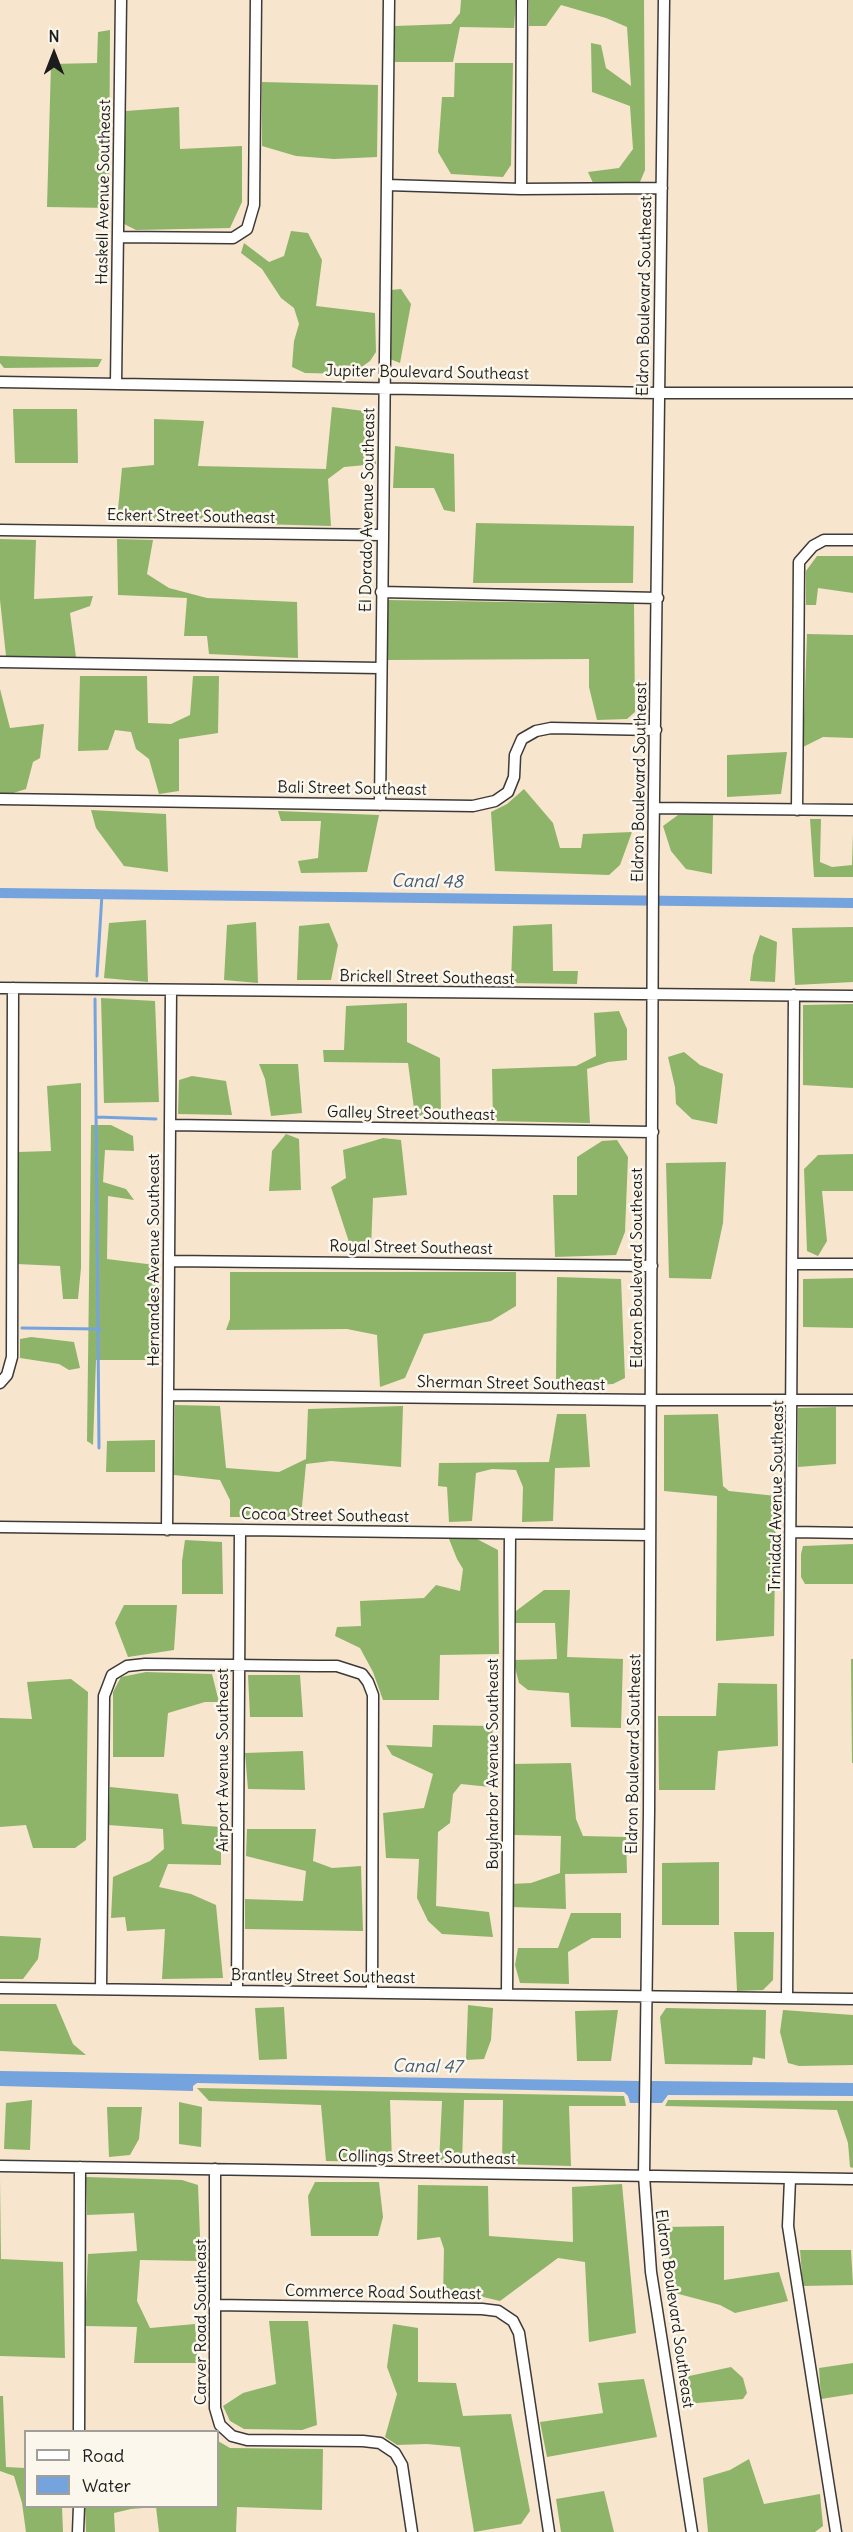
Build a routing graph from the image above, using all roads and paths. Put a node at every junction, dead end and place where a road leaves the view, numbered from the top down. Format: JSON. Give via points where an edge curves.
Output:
{"nodes":[{"id":1,"x":121,"y":0,"type":"edge"},
{"id":2,"x":256,"y":0,"type":"edge"},
{"id":3,"x":389,"y":0,"type":"edge"},
{"id":4,"x":522,"y":0,"type":"edge"},
{"id":5,"x":664,"y":0,"type":"edge"},
{"id":6,"x":387,"y":185,"type":"junction"},
{"id":7,"x":662,"y":188,"type":"junction"},
{"id":8,"x":521,"y":189,"type":"junction"},
{"id":9,"x":119,"y":237,"type":"junction"},
{"id":10,"x":0,"y":382,"type":"edge"},
{"id":11,"x":116,"y":384,"type":"junction"},
{"id":12,"x":385,"y":387,"type":"junction"},
{"id":13,"x":658,"y":393,"type":"junction"},
{"id":14,"x":853,"y":393,"type":"edge"},
{"id":15,"x":0,"y":530,"type":"edge"},
{"id":16,"x":382,"y":535,"type":"junction"},
{"id":17,"x":853,"y":540,"type":"edge"},
{"id":18,"x":381,"y":592,"type":"junction"},
{"id":19,"x":658,"y":598,"type":"junction"},
{"id":20,"x":0,"y":662,"type":"edge"},
{"id":21,"x":380,"y":668,"type":"junction"},
{"id":22,"x":656,"y":730,"type":"junction"},
{"id":23,"x":0,"y":799,"type":"edge"},
{"id":24,"x":380,"y":805,"type":"junction"},
{"id":25,"x":655,"y":808,"type":"junction"},
{"id":26,"x":797,"y":810,"type":"junction"},
{"id":27,"x":853,"y":810,"type":"edge"},
{"id":28,"x":0,"y":988,"type":"edge"},
{"id":29,"x":13,"y":988,"type":"junction"},
{"id":30,"x":171,"y":990,"type":"junction"},
{"id":31,"x":794,"y":995,"type":"junction"},
{"id":32,"x":654,"y":996,"type":"junction"},
{"id":33,"x":853,"y":996,"type":"edge"},
{"id":34,"x":170,"y":1125,"type":"junction"},
{"id":35,"x":653,"y":1132,"type":"junction"},
{"id":36,"x":168,"y":1261,"type":"junction"},
{"id":37,"x":793,"y":1264,"type":"junction"},
{"id":38,"x":853,"y":1264,"type":"edge"},
{"id":39,"x":652,"y":1266,"type":"junction"},
{"id":40,"x":0,"y":1383,"type":"edge"},
{"id":41,"x":168,"y":1395,"type":"junction"},
{"id":42,"x":792,"y":1399,"type":"junction"},
{"id":43,"x":651,"y":1400,"type":"junction"},
{"id":44,"x":853,"y":1400,"type":"edge"},
{"id":45,"x":0,"y":1527,"type":"edge"},
{"id":46,"x":167,"y":1530,"type":"junction"},
{"id":47,"x":240,"y":1530,"type":"junction"},
{"id":48,"x":791,"y":1532,"type":"junction"},
{"id":49,"x":853,"y":1533,"type":"edge"},
{"id":50,"x":510,"y":1534,"type":"junction"},
{"id":51,"x":650,"y":1535,"type":"junction"},
{"id":52,"x":239,"y":1665,"type":"junction"},
{"id":53,"x":0,"y":1988,"type":"edge"},
{"id":54,"x":101,"y":1989,"type":"junction"},
{"id":55,"x":237,"y":1991,"type":"junction"},
{"id":56,"x":372,"y":1992,"type":"junction"},
{"id":57,"x":507,"y":1994,"type":"junction"},
{"id":58,"x":646,"y":1995,"type":"junction"},
{"id":59,"x":787,"y":1998,"type":"junction"},
{"id":60,"x":853,"y":1999,"type":"edge"},
{"id":61,"x":0,"y":2166,"type":"edge"},
{"id":62,"x":80,"y":2167,"type":"junction"},
{"id":63,"x":215,"y":2169,"type":"junction"},
{"id":64,"x":644,"y":2176,"type":"junction"},
{"id":65,"x":790,"y":2179,"type":"junction"},
{"id":66,"x":853,"y":2179,"type":"edge"},
{"id":67,"x":214,"y":2305,"type":"junction"},
{"id":68,"x":79,"y":2430,"type":"edge"},
{"id":69,"x":79,"y":2508,"type":"edge"},
{"id":70,"x":78,"y":2532,"type":"edge"},
{"id":71,"x":412,"y":2532,"type":"edge"},
{"id":72,"x":547,"y":2532,"type":"edge"},
{"id":73,"x":692,"y":2532,"type":"edge"},
{"id":74,"x":836,"y":2532,"type":"edge"}],
"edges":[{"from":1,"to":9,"type":"street","name":"Haskell Avenue Southeast"},
{"from":2,"to":9,"type":"street","via":[[254,206],[247,229],[232,238]]},
{"from":3,"to":6,"type":"street","name":"El Dorado Avenue Southeast"},
{"from":4,"to":8,"type":"street"},
{"from":5,"to":7,"type":"street","name":"Eldron Boulevard Southeast"},
{"from":6,"to":8,"type":"street"},
{"from":6,"to":12,"type":"street","name":"El Dorado Avenue Southeast"},
{"from":7,"to":8,"type":"street"},
{"from":7,"to":13,"type":"street","name":"Eldron Boulevard Southeast"},
{"from":9,"to":11,"type":"street","name":"Haskell Avenue Southeast"},
{"from":10,"to":11,"type":"street","name":"Jupiter Boulevard Southeast"},
{"from":11,"to":12,"type":"street","name":"Jupiter Boulevard Southeast"},
{"from":12,"to":13,"type":"street","name":"Jupiter Boulevard Southeast"},
{"from":12,"to":16,"type":"street","name":"El Dorado Avenue Southeast"},
{"from":13,"to":14,"type":"street","name":"Jupiter Boulevard Southeast"},
{"from":13,"to":19,"type":"street","name":"Eldron Boulevard Southeast"},
{"from":15,"to":16,"type":"street","name":"Eckert Street Southeast"},
{"from":16,"to":18,"type":"street","name":"El Dorado Avenue Southeast"},
{"from":17,"to":26,"type":"street","via":[[824,540],[799,562]]},
{"from":18,"to":19,"type":"street"},
{"from":18,"to":21,"type":"street","name":"El Dorado Avenue Southeast"},
{"from":19,"to":22,"type":"street","name":"Eldron Boulevard Southeast"},
{"from":20,"to":21,"type":"street"},
{"from":21,"to":24,"type":"street","name":"El Dorado Avenue Southeast"},
{"from":22,"to":24,"type":"street","name":"Bali Street Southeast","via":[[536,731],[522,739],[508,792],[495,801],[472,806]]},
{"from":22,"to":25,"type":"street","name":"Eldron Boulevard Southeast"},
{"from":23,"to":24,"type":"street","name":"Bali Street Southeast"},
{"from":25,"to":26,"type":"street"},
{"from":25,"to":32,"type":"street","name":"Eldron Boulevard Southeast"},
{"from":26,"to":27,"type":"street"},
{"from":28,"to":29,"type":"street","name":"Brickell Street Southeast"},
{"from":29,"to":30,"type":"street","name":"Brickell Street Southeast"},
{"from":29,"to":40,"type":"street","via":[[12,1357],[7,1376]]},
{"from":30,"to":32,"type":"street","name":"Brickell Street Southeast"},
{"from":30,"to":34,"type":"street","name":"Hernandes Avenue Southeast"},
{"from":31,"to":32,"type":"street","name":"Brickell Street Southeast"},
{"from":31,"to":33,"type":"street","name":"Brickell Street Southeast"},
{"from":31,"to":37,"type":"street","name":"Trinidad Avenue Southeast"},
{"from":32,"to":35,"type":"street","name":"Eldron Boulevard Southeast"},
{"from":34,"to":35,"type":"street","name":"Galley Street Southeast"},
{"from":34,"to":36,"type":"street","name":"Hernandes Avenue Southeast"},
{"from":35,"to":39,"type":"street","name":"Eldron Boulevard Southeast"},
{"from":36,"to":39,"type":"street","name":"Royal Street Southeast"},
{"from":36,"to":41,"type":"street","name":"Hernandes Avenue Southeast"},
{"from":37,"to":38,"type":"street"},
{"from":37,"to":42,"type":"street","name":"Trinidad Avenue Southeast"},
{"from":39,"to":43,"type":"street","name":"Eldron Boulevard Southeast"},
{"from":41,"to":43,"type":"street","name":"Sherman Street Southeast"},
{"from":41,"to":46,"type":"street","name":"Hernandes Avenue Southeast"},
{"from":42,"to":43,"type":"street","name":"Sherman Street Southeast"},
{"from":42,"to":44,"type":"street","name":"Sherman Street Southeast"},
{"from":42,"to":48,"type":"street","name":"Trinidad Avenue Southeast"},
{"from":43,"to":51,"type":"street","name":"Eldron Boulevard Southeast"},
{"from":45,"to":46,"type":"street","name":"Cocoa Street Southeast"},
{"from":46,"to":47,"type":"street","name":"Cocoa Street Southeast"},
{"from":47,"to":50,"type":"street","name":"Cocoa Street Southeast"},
{"from":47,"to":52,"type":"street","name":"Airport Avenue Southeast"},
{"from":48,"to":49,"type":"street"},
{"from":48,"to":59,"type":"street","name":"Trinidad Avenue Southeast"},
{"from":50,"to":51,"type":"street","name":"Cocoa Street Southeast"},
{"from":50,"to":57,"type":"street","name":"Bayharbor Avenue Southeast"},
{"from":51,"to":58,"type":"street","name":"Eldron Boulevard Southeast"},
{"from":52,"to":54,"type":"street","via":[[145,1664],[127,1666],[112,1675],[104,1696]]},
{"from":52,"to":55,"type":"street","name":"Airport Avenue Southeast"},
{"from":52,"to":56,"type":"street","via":[[337,1666],[362,1674],[369,1682],[373,1695]]},
{"from":53,"to":54,"type":"street","name":"Brantley Street Southeast"},
{"from":54,"to":55,"type":"street","name":"Brantley Street Southeast"},
{"from":55,"to":56,"type":"street","name":"Brantley Street Southeast"},
{"from":56,"to":57,"type":"street","name":"Brantley Street Southeast"},
{"from":57,"to":58,"type":"street","name":"Brantley Street Southeast"},
{"from":58,"to":59,"type":"street","name":"Brantley Street Southeast"},
{"from":58,"to":64,"type":"street","name":"Eldron Boulevard Southeast"},
{"from":59,"to":60,"type":"street","name":"Brantley Street Southeast"},
{"from":61,"to":62,"type":"street","name":"Collings Street Southeast"},
{"from":62,"to":63,"type":"street","name":"Collings Street Southeast"},
{"from":62,"to":68,"type":"street"},
{"from":63,"to":64,"type":"street","name":"Collings Street Southeast"},
{"from":63,"to":67,"type":"street","name":"Carver Road Southeast"},
{"from":64,"to":65,"type":"street","name":"Collings Street Southeast"},
{"from":64,"to":73,"type":"street","name":"Eldron Boulevard Southeast","via":[[651,2272]]},
{"from":65,"to":66,"type":"street","name":"Collings Street Southeast"},
{"from":65,"to":74,"type":"street","via":[[788,2226]]},
{"from":67,"to":71,"type":"street","name":"Carver Road Southeast","via":[[215,2408],[220,2425],[232,2436],[247,2440],[380,2444],[395,2453],[402,2465]]},
{"from":67,"to":72,"type":"street","name":"Commerce Road Southeast","via":[[482,2308],[498,2311],[513,2321],[519,2333]]},
{"from":69,"to":70,"type":"street"}]}
